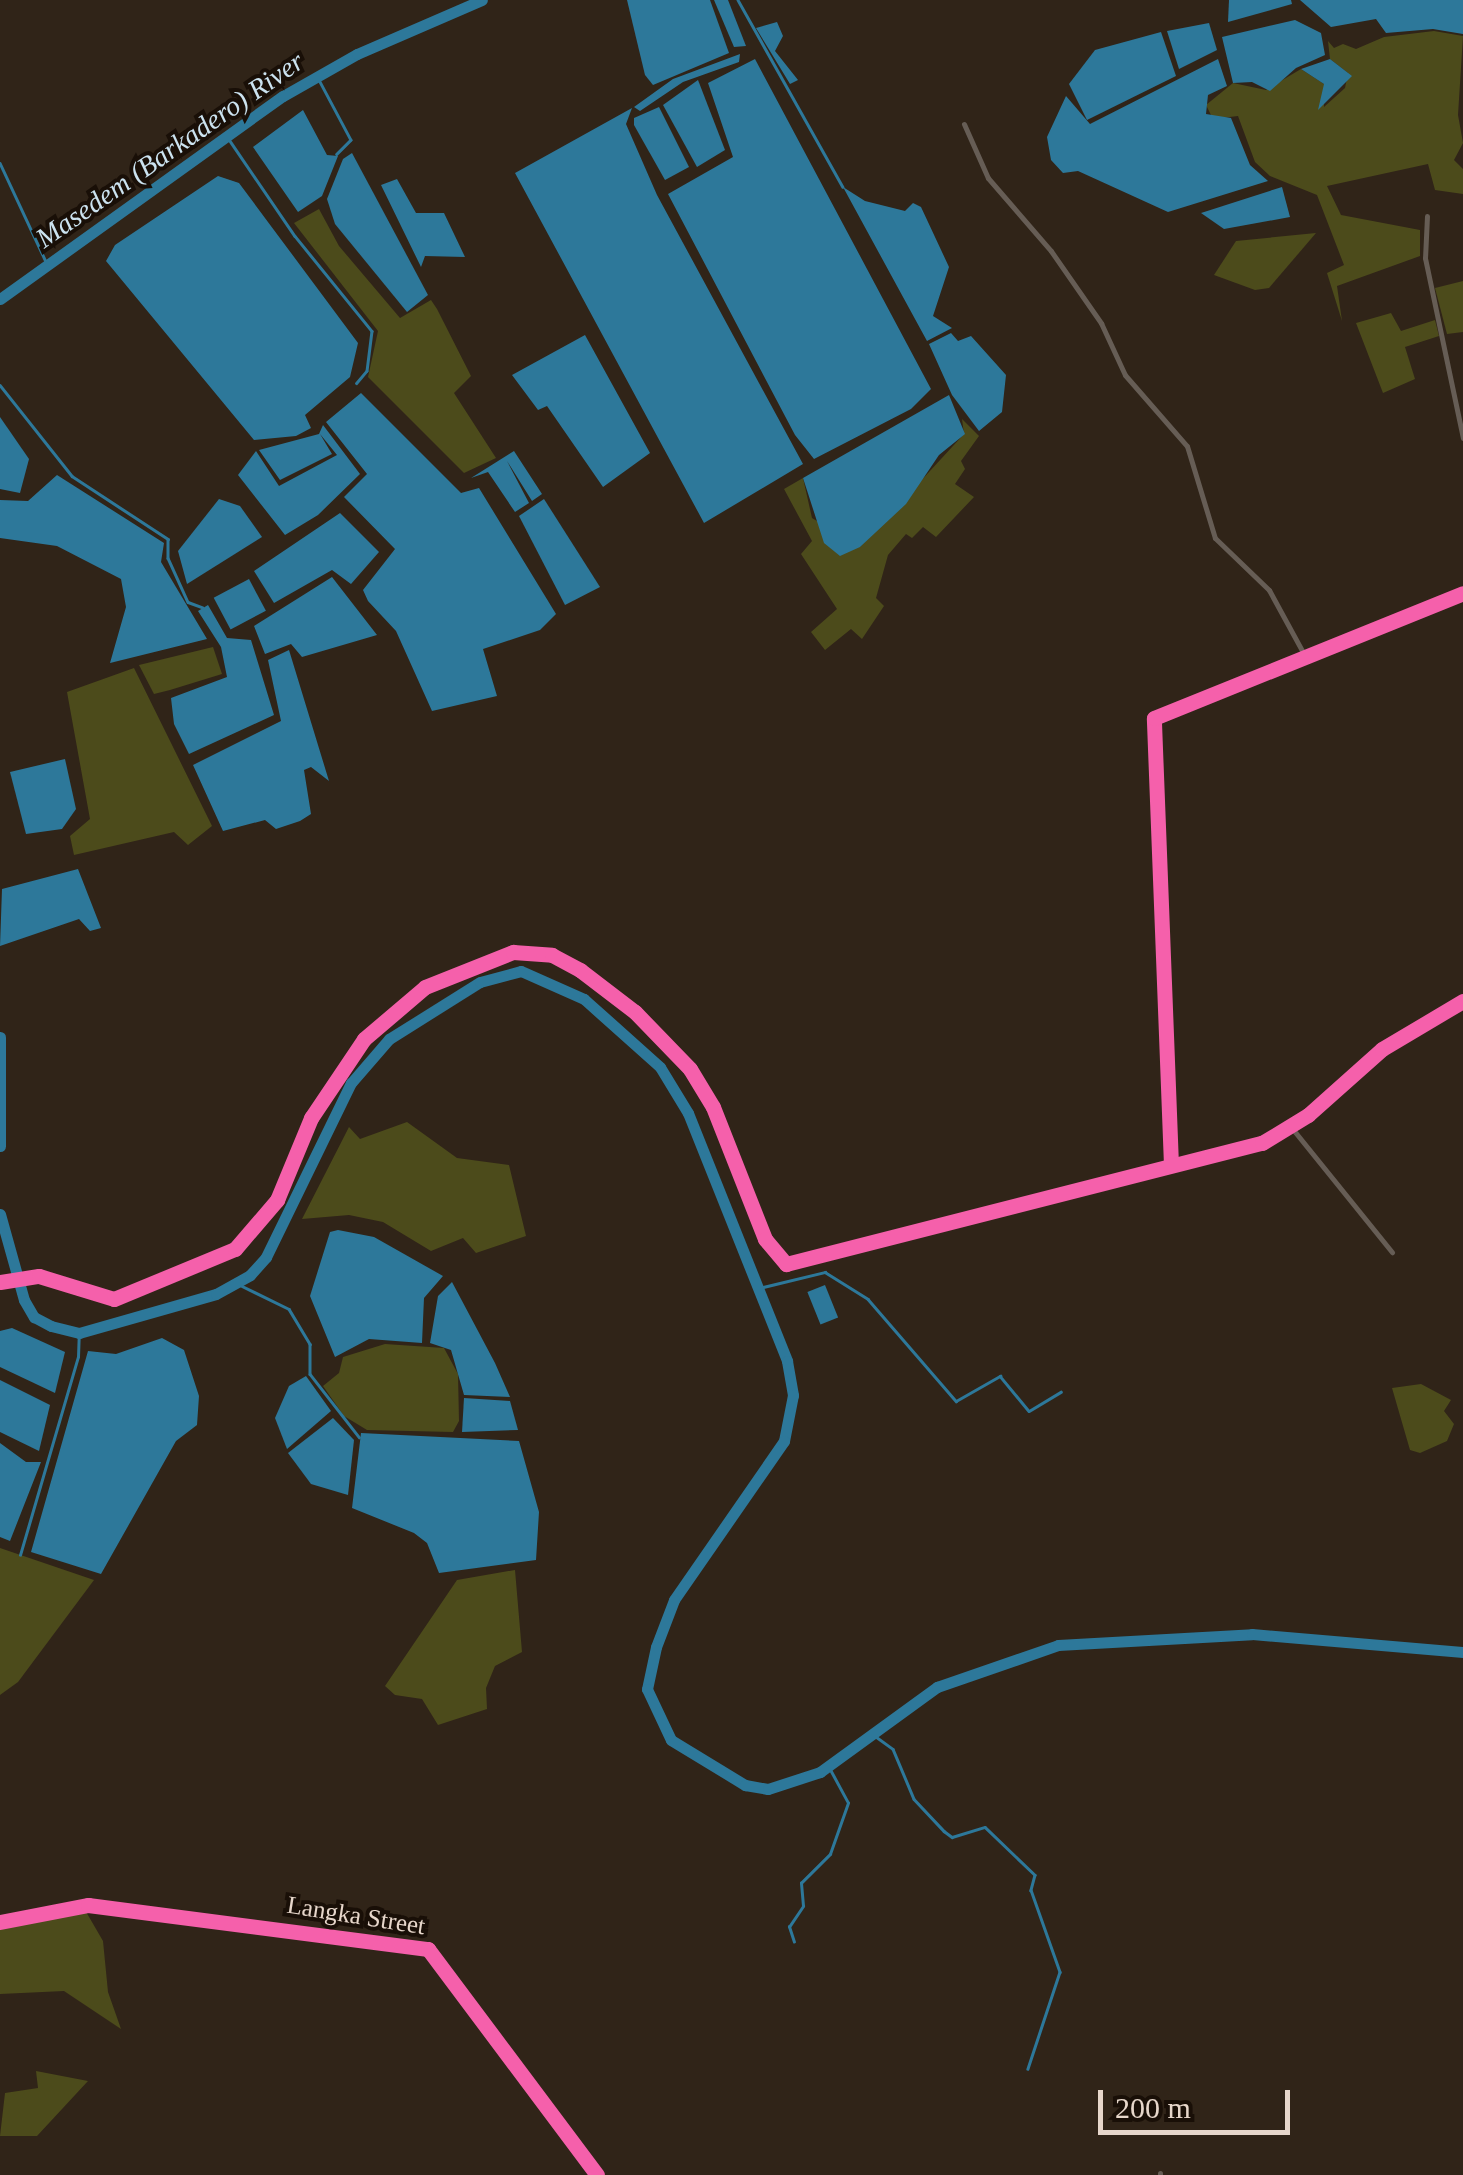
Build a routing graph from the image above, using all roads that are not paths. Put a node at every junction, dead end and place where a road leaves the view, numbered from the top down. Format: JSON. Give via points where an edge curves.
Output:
{"nodes":[{"id":1,"x":964,"y":124,"type":"dead end"},
{"id":2,"x":1427,"y":216,"type":"dead end"},
{"id":3,"x":1463,"y":438,"type":"edge"},
{"id":4,"x":1463,"y":592,"type":"edge"},
{"id":5,"x":1306,"y":658,"type":"junction"},
{"id":6,"x":1463,"y":1001,"type":"edge"},
{"id":7,"x":1292,"y":1127,"type":"junction"},
{"id":8,"x":1171,"y":1165,"type":"junction"},
{"id":9,"x":1392,"y":1252,"type":"dead end"},
{"id":10,"x":0,"y":1282,"type":"edge"},
{"id":11,"x":0,"y":1922,"type":"edge"},
{"id":12,"x":596,"y":2175,"type":"edge"}],
"edges":[{"from":1,"to":5,"type":"street","via":[[988,178],[1052,251],[1101,323],[1125,375],[1187,446],[1215,538],[1269,590]]},
{"from":2,"to":3,"type":"street","via":[[1425,258]]},
{"from":4,"to":5,"type":"street"},
{"from":5,"to":8,"type":"street","via":[[1161,712],[1152,722]]},
{"from":6,"to":7,"type":"street","via":[[1382,1049]]},
{"from":7,"to":8,"type":"street","via":[[1227,1155]]},
{"from":7,"to":9,"type":"street"},
{"from":8,"to":10,"type":"street","via":[[786,1264],[765,1239],[713,1107],[690,1069],[636,1012],[580,970],[552,954],[513,952],[425,987],[364,1039],[311,1118],[277,1200],[246,1242],[114,1299],[39,1276]]},
{"from":11,"to":12,"type":"street","name":"Langka Street","via":[[88,1905],[428,1949]]}]}
